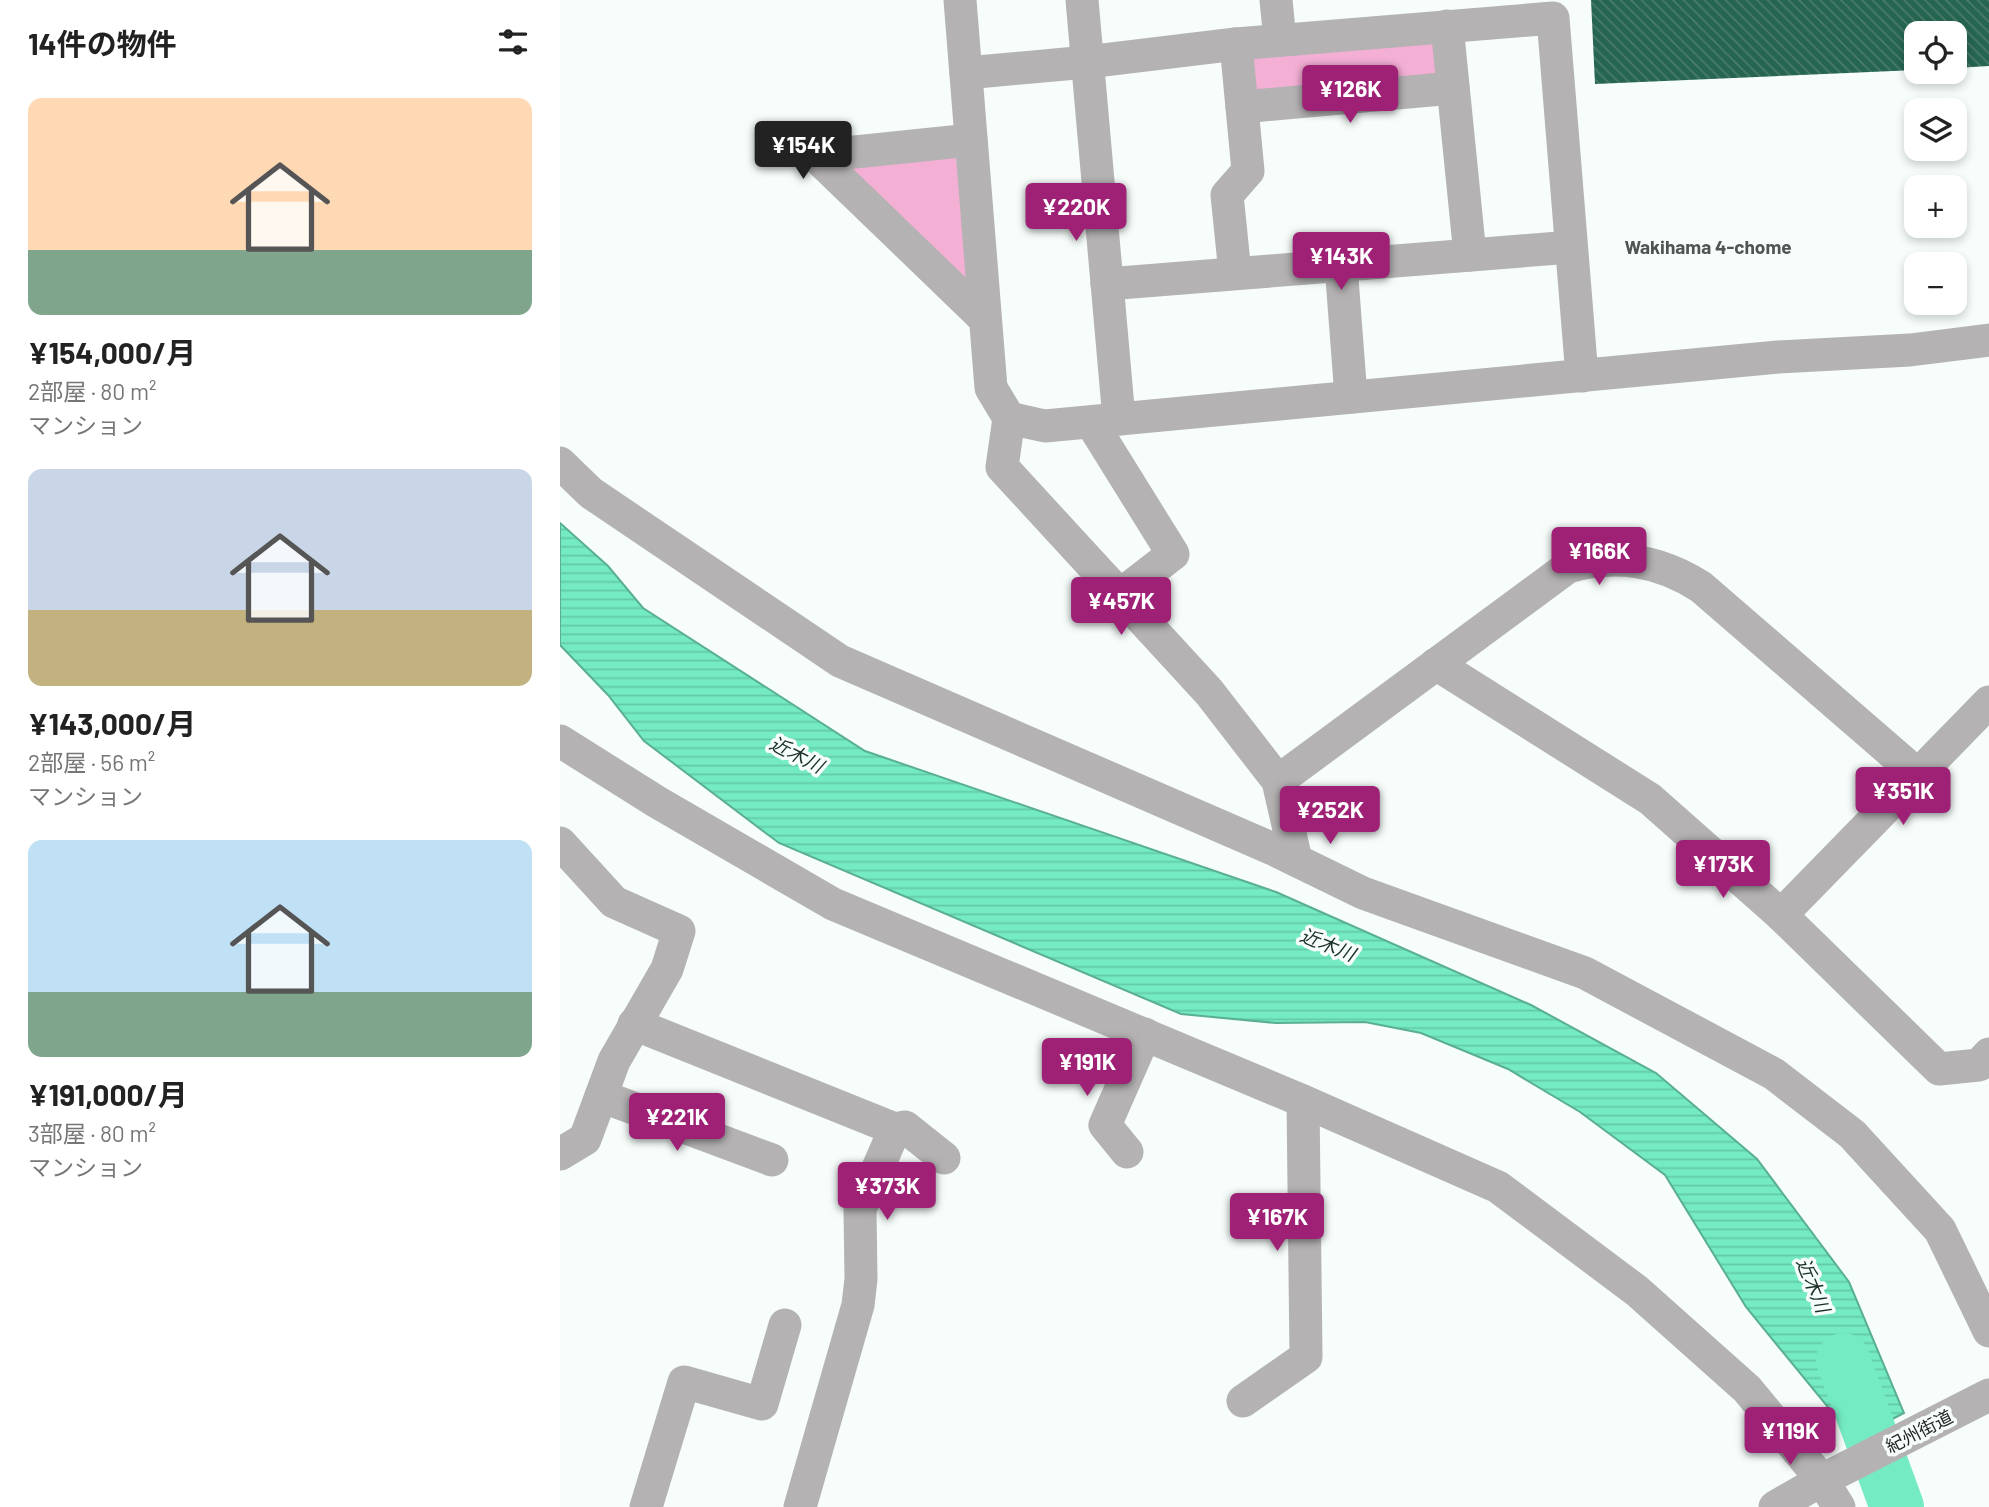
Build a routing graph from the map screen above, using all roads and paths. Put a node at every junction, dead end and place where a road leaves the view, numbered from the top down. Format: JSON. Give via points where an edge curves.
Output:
{"nodes":[{"id":1,"x":960,"y":0,"type":"edge"},
{"id":2,"x":1082,"y":0,"type":"edge"},
{"id":3,"x":1276,"y":0,"type":"edge"},
{"id":4,"x":1460,"y":17,"type":"edge"},
{"id":5,"x":1280,"y":40,"type":"junction"},
{"id":6,"x":1236,"y":44,"type":"junction"},
{"id":7,"x":1087,"y":62,"type":"junction"},
{"id":8,"x":967,"y":73,"type":"junction"},
{"id":9,"x":1453,"y":88,"type":"junction"},
{"id":10,"x":1242,"y":107,"type":"junction"},
{"id":11,"x":971,"y":141,"type":"junction"},
{"id":12,"x":1571,"y":247,"type":"junction"},
{"id":13,"x":1470,"y":255,"type":"junction"},
{"id":14,"x":1341,"y":265,"type":"junction"},
{"id":15,"x":1235,"y":273,"type":"junction"},
{"id":16,"x":1107,"y":284,"type":"junction"},
{"id":17,"x":984,"y":318,"type":"junction"},
{"id":18,"x":1989,"y":340,"type":"edge"},
{"id":19,"x":1582,"y":376,"type":"junction"},
{"id":20,"x":1351,"y":397,"type":"junction"},
{"id":21,"x":1009,"y":418,"type":"junction"},
{"id":22,"x":1105,"y":421,"type":"junction"},
{"id":23,"x":560,"y":463,"type":"edge"},
{"id":24,"x":1120,"y":595,"type":"junction"},
{"id":25,"x":1436,"y":664,"type":"junction"},
{"id":26,"x":1989,"y":702,"type":"edge"},
{"id":27,"x":560,"y":741,"type":"edge"},
{"id":28,"x":1917,"y":774,"type":"junction"},
{"id":29,"x":1279,"y":781,"type":"junction"},
{"id":30,"x":560,"y":843,"type":"edge"},
{"id":31,"x":1296,"y":860,"type":"junction"},
{"id":32,"x":1781,"y":915,"type":"junction"},
{"id":33,"x":634,"y":1024,"type":"junction"},
{"id":34,"x":1146,"y":1034,"type":"junction"},
{"id":35,"x":1989,"y":1054,"type":"edge"},
{"id":36,"x":601,"y":1096,"type":"junction"},
{"id":37,"x":1303,"y":1101,"type":"junction"},
{"id":38,"x":895,"y":1129,"type":"junction"},
{"id":39,"x":1127,"y":1152,"type":"dead end"},
{"id":40,"x":560,"y":1154,"type":"edge"},
{"id":41,"x":944,"y":1158,"type":"dead end"},
{"id":42,"x":772,"y":1160,"type":"dead end"},
{"id":43,"x":785,"y":1325,"type":"dead end"},
{"id":44,"x":1989,"y":1331,"type":"edge"},
{"id":45,"x":1989,"y":1395,"type":"edge"},
{"id":46,"x":1243,"y":1401,"type":"dead end"},
{"id":47,"x":1830,"y":1488,"type":"edge"},
{"id":48,"x":646,"y":1507,"type":"edge"},
{"id":49,"x":800,"y":1507,"type":"edge"},
{"id":50,"x":1775,"y":1507,"type":"edge"}],
"edges":[{"from":1,"to":8,"type":"street"},
{"from":2,"to":7,"type":"street"},
{"from":3,"to":5,"type":"street"},
{"from":4,"to":5,"type":"street"},
{"from":4,"to":9,"type":"street"},
{"from":4,"to":12,"type":"street","via":[[1553,18]]},
{"from":5,"to":6,"type":"street"},
{"from":6,"to":7,"type":"street"},
{"from":6,"to":10,"type":"street"},
{"from":7,"to":8,"type":"street"},
{"from":7,"to":16,"type":"street"},
{"from":8,"to":11,"type":"street"},
{"from":9,"to":10,"type":"street"},
{"from":9,"to":13,"type":"street"},
{"from":10,"to":15,"type":"street","via":[[1248,171],[1227,195]]},
{"from":11,"to":17,"type":"street"},
{"from":11,"to":17,"type":"street","via":[[816,156]]},
{"from":12,"to":13,"type":"street"},
{"from":12,"to":19,"type":"street"},
{"from":13,"to":14,"type":"street"},
{"from":14,"to":15,"type":"street"},
{"from":14,"to":20,"type":"street"},
{"from":15,"to":16,"type":"street"},
{"from":16,"to":22,"type":"street"},
{"from":17,"to":21,"type":"street","via":[[991,388]]},
{"from":18,"to":19,"type":"street"},
{"from":19,"to":20,"type":"street"},
{"from":20,"to":22,"type":"street"},
{"from":21,"to":22,"type":"street","via":[[1045,426]]},
{"from":21,"to":24,"type":"street","via":[[1002,467]]},
{"from":22,"to":24,"type":"street","via":[[1173,554]]},
{"from":23,"to":31,"type":"street","via":[[591,493],[840,661]]},
{"from":24,"to":29,"type":"street","via":[[1209,692]]},
{"from":25,"to":28,"type":"street","via":[[1568,567],[1614,558],[1645,563],[1679,573],[1701,587]]},
{"from":25,"to":29,"type":"street"},
{"from":25,"to":32,"type":"street","via":[[1650,799]]},
{"from":26,"to":28,"type":"street"},
{"from":27,"to":34,"type":"street","via":[[834,904]]},
{"from":28,"to":32,"type":"street"},
{"from":29,"to":31,"type":"street"},
{"from":30,"to":33,"type":"street","via":[[614,902],[679,931],[667,969]]},
{"from":31,"to":44,"type":"street","via":[[1363,893],[1586,973],[1774,1074],[1852,1134],[1940,1230]]},
{"from":32,"to":35,"type":"street","via":[[1939,1069],[1979,1065]]},
{"from":33,"to":36,"type":"street"},
{"from":33,"to":38,"type":"street"},
{"from":34,"to":37,"type":"street"},
{"from":34,"to":39,"type":"street","via":[[1105,1125]]},
{"from":36,"to":40,"type":"street","via":[[585,1139]]},
{"from":36,"to":42,"type":"street"},
{"from":37,"to":46,"type":"street","via":[[1306,1357]]},
{"from":37,"to":47,"type":"street","via":[[1499,1187],[1637,1291],[1747,1389]]},
{"from":38,"to":41,"type":"street","via":[[905,1127]]},
{"from":38,"to":49,"type":"street","via":[[860,1209],[858,1305]]},
{"from":43,"to":48,"type":"street","via":[[762,1404],[684,1382]]},
{"from":45,"to":47,"type":"street","name":"紀州街道"},
{"from":47,"to":50,"type":"street","name":"紀州街道"}]}
